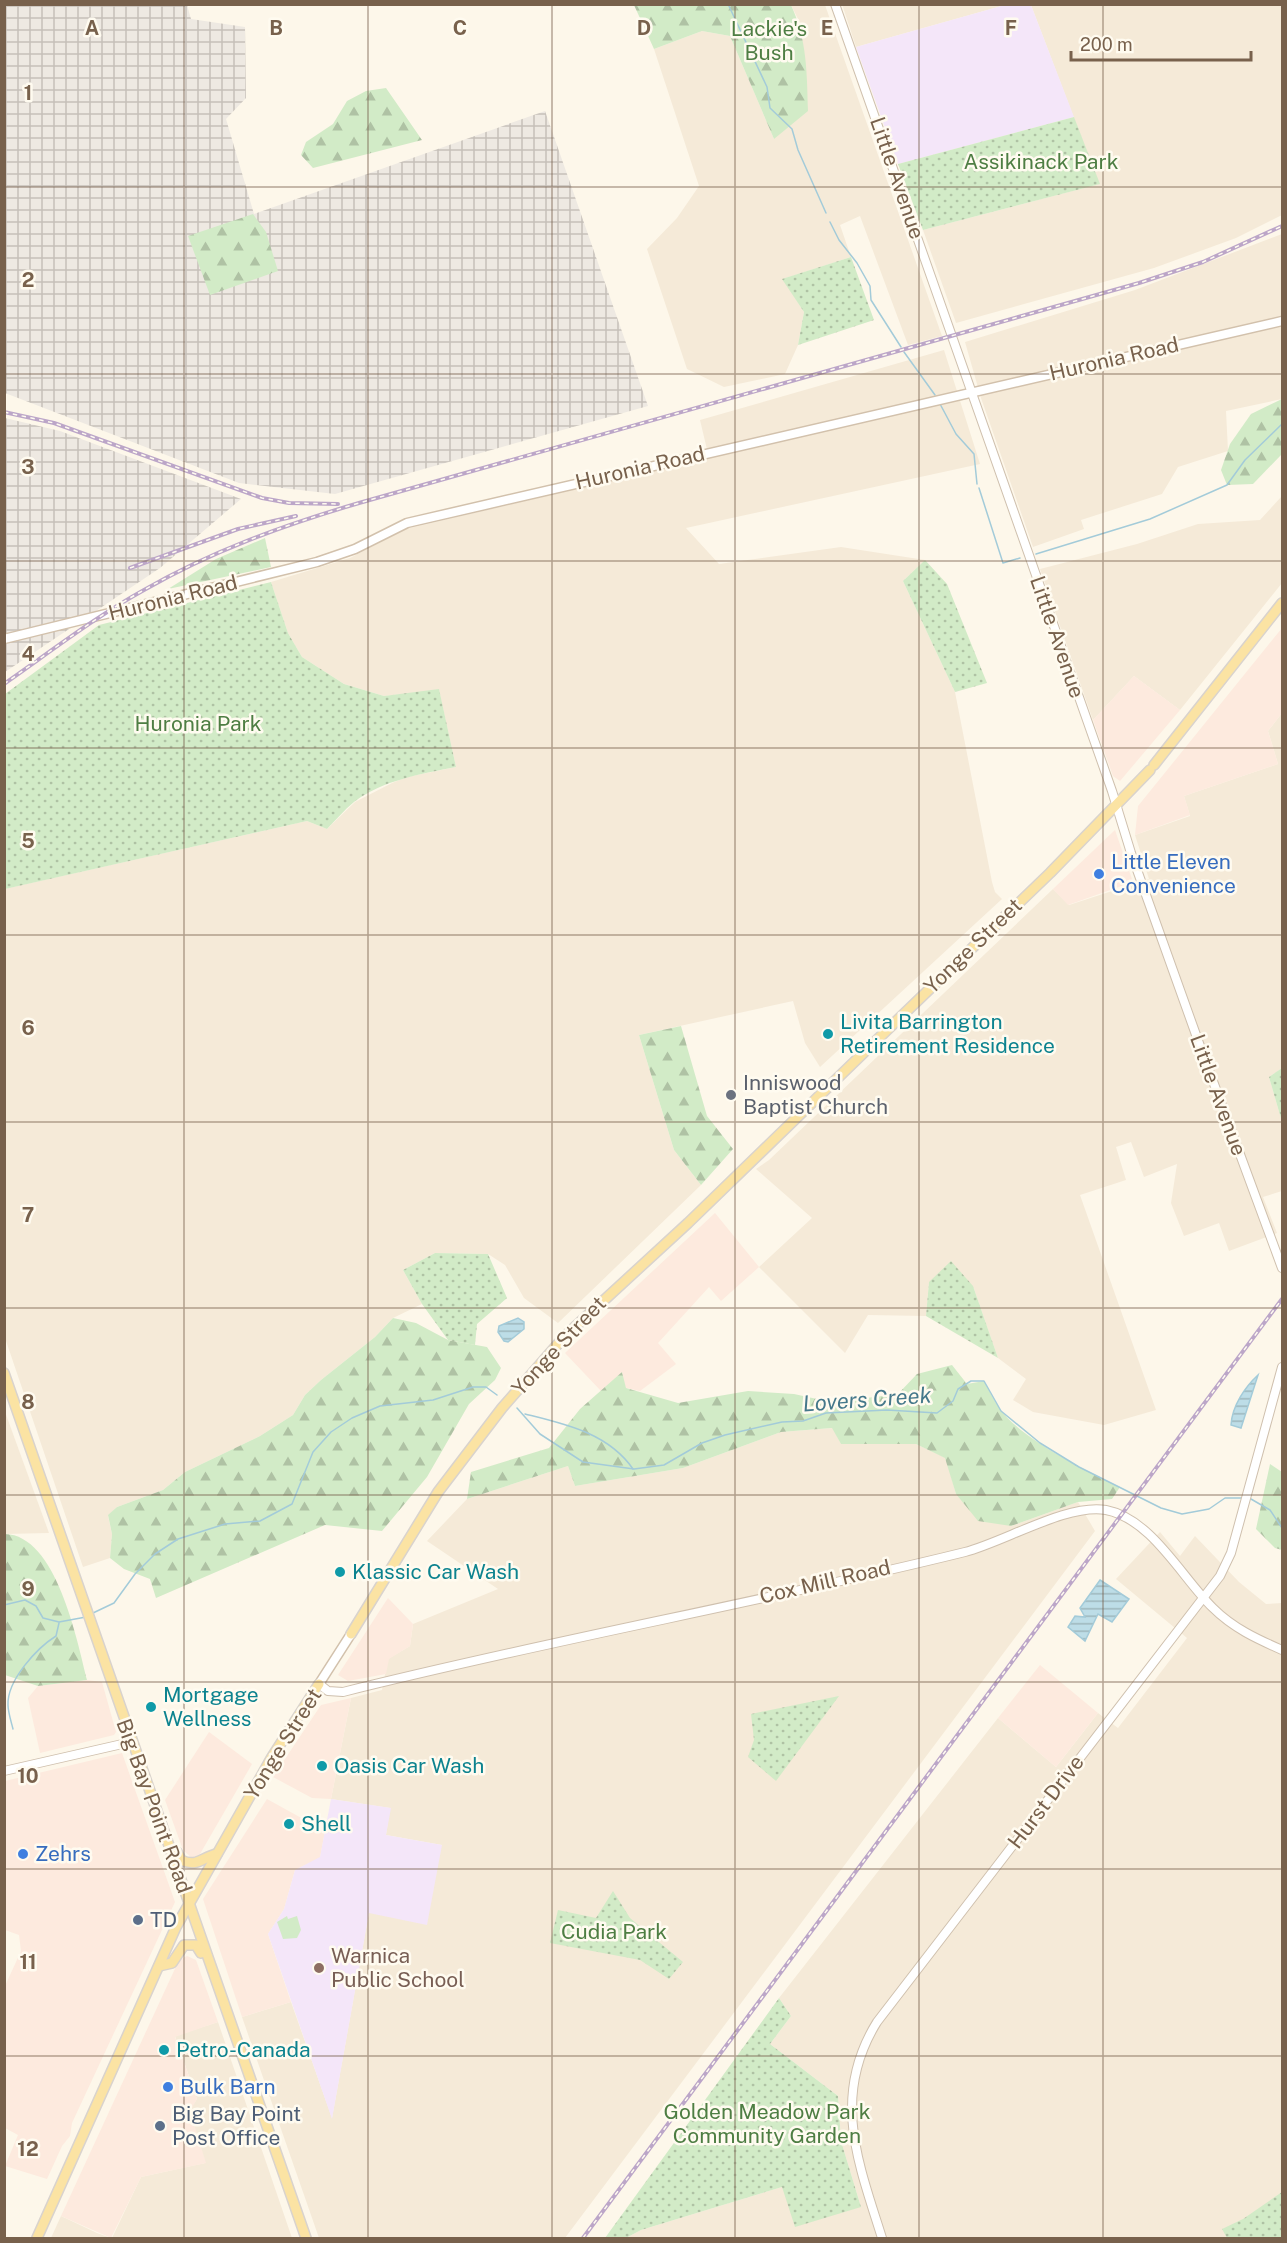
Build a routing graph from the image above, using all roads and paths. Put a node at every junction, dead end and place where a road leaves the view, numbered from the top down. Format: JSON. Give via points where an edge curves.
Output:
{"nodes":[{"id":1,"x":835,"y":4,"type":"edge"},
{"id":2,"x":1282,"y":321,"type":"edge"},
{"id":3,"x":971,"y":391,"type":"junction"},
{"id":4,"x":1282,"y":603,"type":"edge"},
{"id":5,"x":4,"y":639,"type":"edge"},
{"id":6,"x":1116,"y":806,"type":"junction"},
{"id":7,"x":1282,"y":1268,"type":"edge"},
{"id":8,"x":1282,"y":1367,"type":"edge"},
{"id":9,"x":4,"y":1373,"type":"edge"},
{"id":10,"x":1204,"y":1598,"type":"junction"},
{"id":11,"x":351,"y":1634,"type":"joint"},
{"id":12,"x":1282,"y":1650,"type":"edge"},
{"id":13,"x":319,"y":1684,"type":"junction"},
{"id":14,"x":131,"y":1742,"type":"junction"},
{"id":15,"x":4,"y":1771,"type":"edge"},
{"id":16,"x":169,"y":1839,"type":"junction"},
{"id":17,"x":217,"y":1854,"type":"junction"},
{"id":18,"x":189,"y":1903,"type":"junction"},
{"id":19,"x":210,"y":1965,"type":"junction"},
{"id":20,"x":159,"y":1966,"type":"junction"},
{"id":21,"x":37,"y":2238,"type":"edge"},
{"id":22,"x":306,"y":2238,"type":"edge"},
{"id":23,"x":882,"y":2238,"type":"edge"}],
"edges":[{"from":1,"to":3,"type":"street","name":"Little Avenue"},
{"from":2,"to":3,"type":"main road","name":"Huronia Road"},
{"from":3,"to":5,"type":"main road","name":"Huronia Road","via":[[407,523],[355,549],[316,562]]},
{"from":3,"to":6,"type":"street","name":"Little Avenue"},
{"from":4,"to":6,"type":"main road","name":"Yonge Street","via":[[1152,767]]},
{"from":6,"to":7,"type":"street","name":"Little Avenue"},
{"from":6,"to":11,"type":"main road","name":"Yonge Street","via":[[688,1223],[564,1337],[502,1408],[438,1492]]},
{"from":8,"to":10,"type":"street","name":"Hurst Drive","via":[[1224,1569]]},
{"from":9,"to":14,"type":"main road","name":"Big Bay Point Road"},
{"from":10,"to":12,"type":"street","name":"Cox Mill Road","via":[[1244,1633]]},
{"from":10,"to":13,"type":"street","name":"Cox Mill Road","via":[[1174,1561],[1125,1517],[1105,1510],[1083,1510],[966,1551],[343,1692],[328,1691]]},
{"from":10,"to":23,"type":"street","name":"Hurst Drive","via":[[867,2038],[852,2082],[851,2122]]},
{"from":11,"to":13,"type":"main road","name":"Yonge Street"},
{"from":13,"to":17,"type":"main road","name":"Yonge Street"},
{"from":14,"to":15,"type":"street"},
{"from":14,"to":16,"type":"main road","name":"Big Bay Point Road"},
{"from":16,"to":17,"type":"main road","via":[[184,1862],[201,1863]]},
{"from":16,"to":18,"type":"main road","name":"Big Bay Point Road"},
{"from":17,"to":18,"type":"main road","name":"Yonge Street"},
{"from":18,"to":19,"type":"main road","name":"Big Bay Point Road"},
{"from":18,"to":20,"type":"main road","name":"Yonge Street"},
{"from":19,"to":20,"type":"main road","via":[[198,1947],[190,1943],[179,1949],[172,1963]]},
{"from":19,"to":22,"type":"main road","name":"Big Bay Point Road"},
{"from":20,"to":21,"type":"main road","name":"Yonge Street"}]}
